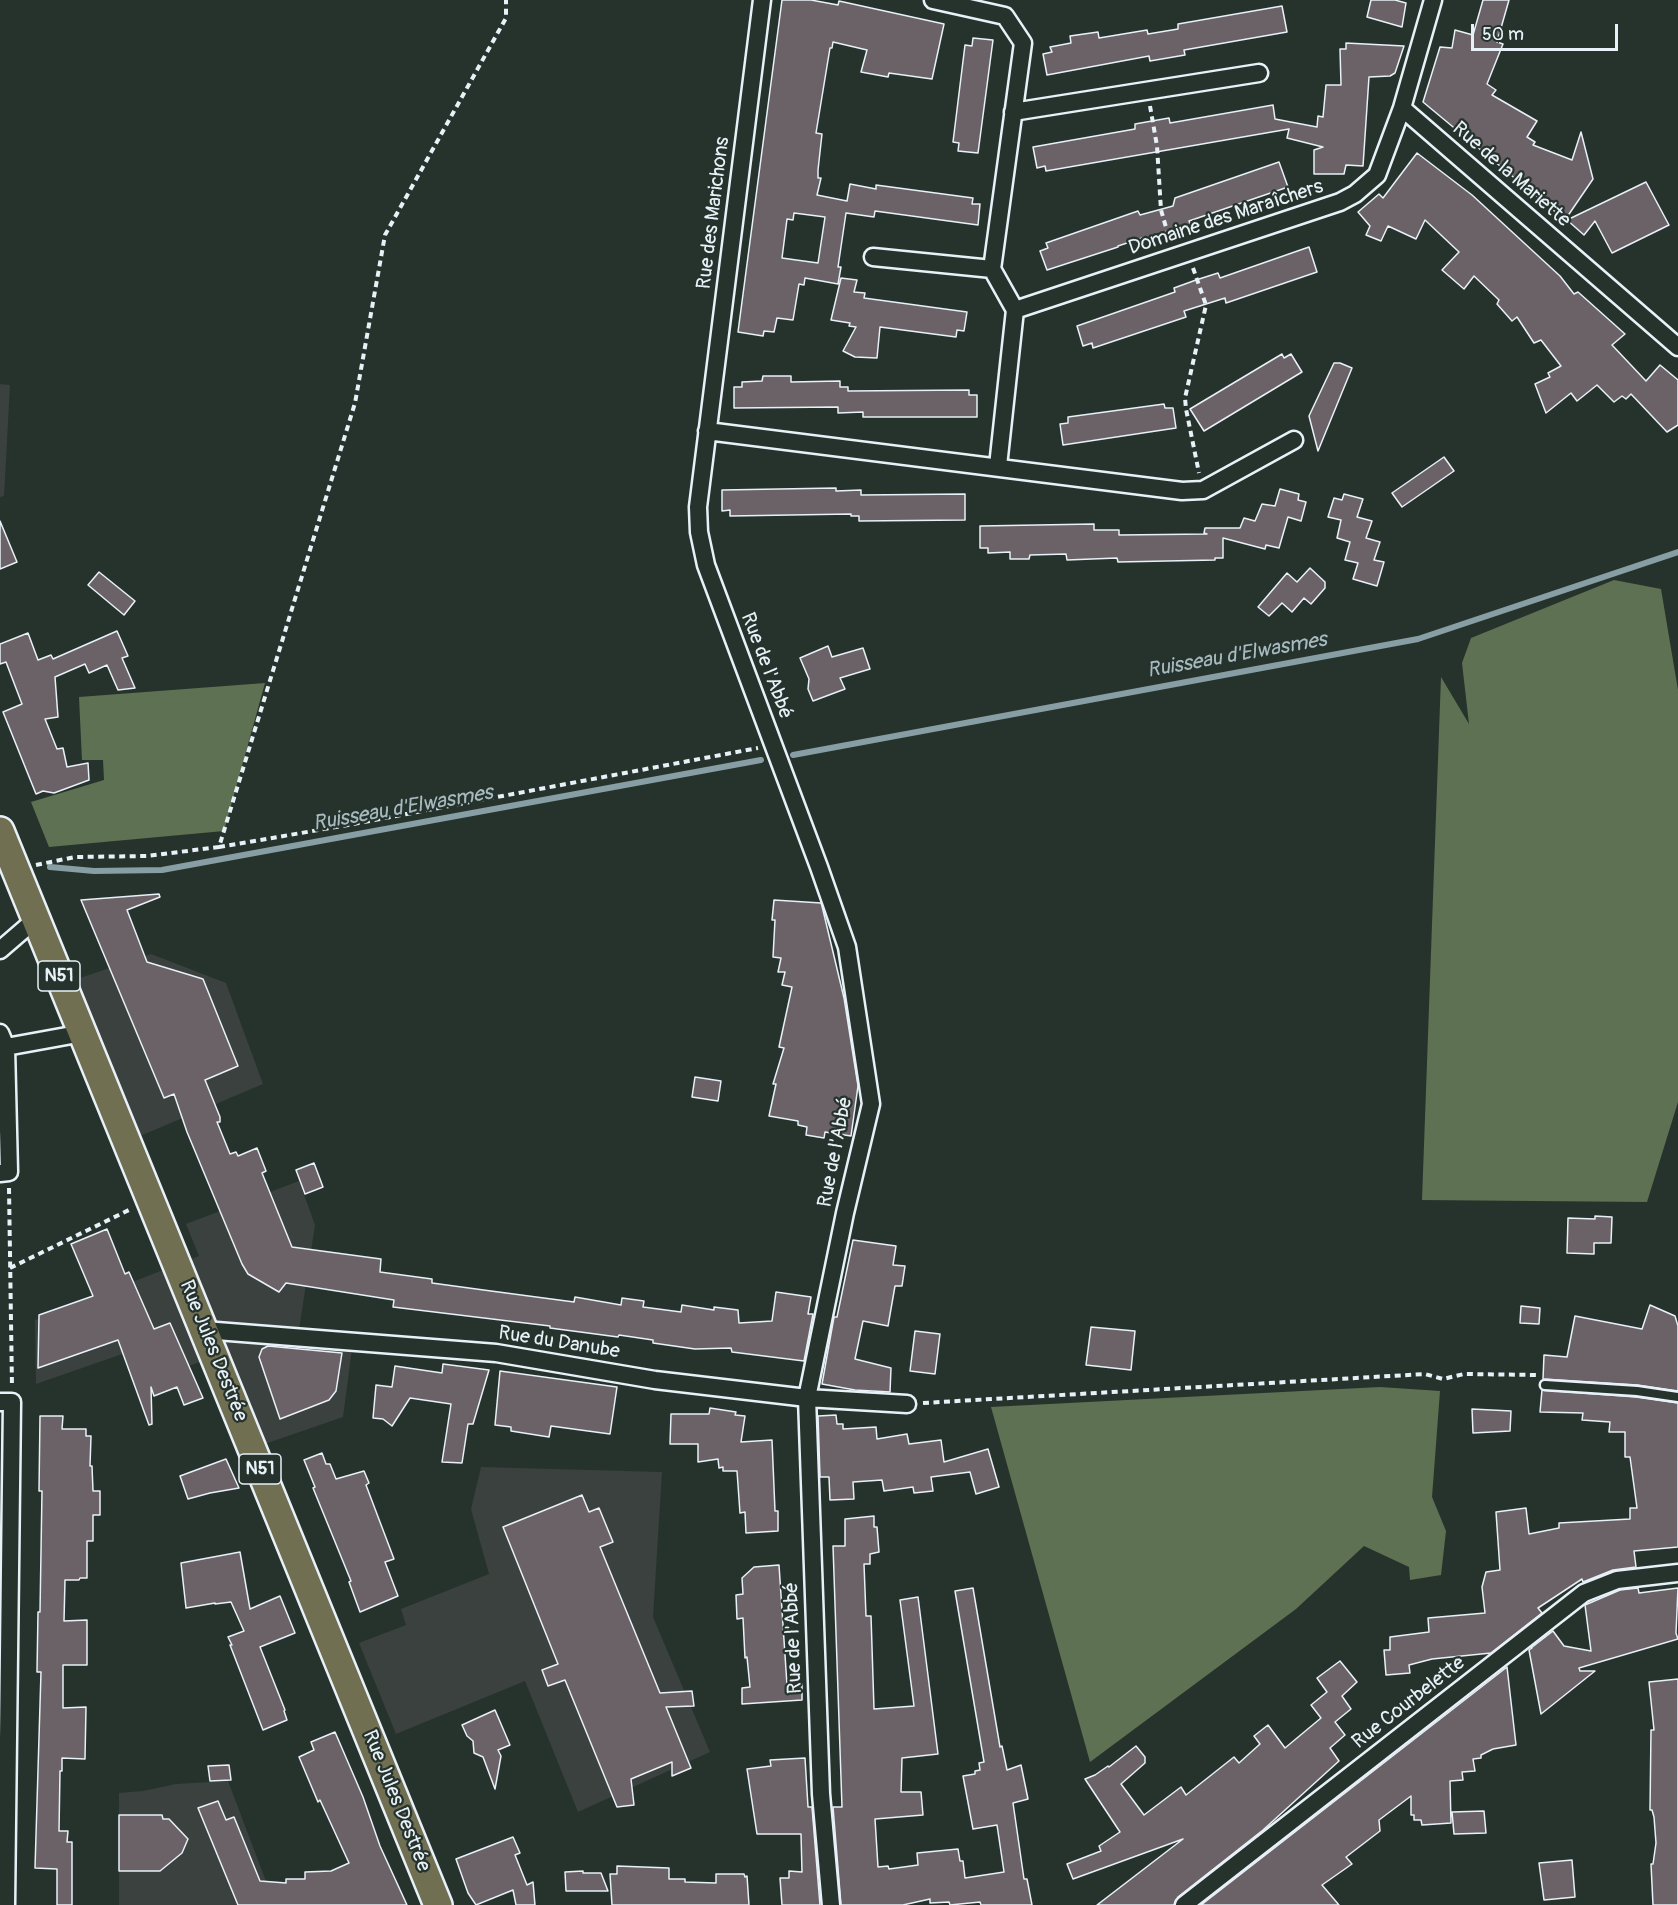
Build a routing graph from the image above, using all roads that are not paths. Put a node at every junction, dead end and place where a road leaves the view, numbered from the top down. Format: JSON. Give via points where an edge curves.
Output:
{"nodes":[{"id":1,"x":762,"y":0,"type":"edge"},
{"id":2,"x":933,"y":0,"type":"edge"},
{"id":3,"x":1433,"y":0,"type":"edge"},
{"id":4,"x":1258,"y":73,"type":"dead end"},
{"id":5,"x":1402,"y":108,"type":"junction"},
{"id":6,"x":1013,"y":112,"type":"junction"},
{"id":7,"x":873,"y":257,"type":"dead end"},
{"id":8,"x":992,"y":268,"type":"junction"},
{"id":9,"x":1015,"y":310,"type":"junction"},
{"id":10,"x":1678,"y":346,"type":"edge"},
{"id":11,"x":707,"y":431,"type":"junction"},
{"id":12,"x":1294,"y":440,"type":"dead end"},
{"id":13,"x":998,"y":466,"type":"junction"},
{"id":14,"x":0,"y":831,"type":"edge"},
{"id":15,"x":36,"y":919,"type":"junction"},
{"id":16,"x":0,"y":950,"type":"edge"},
{"id":17,"x":83,"y":1033,"type":"junction"},
{"id":18,"x":3,"y":1040,"type":"edge"},
{"id":19,"x":4,"y":1172,"type":"edge"},
{"id":20,"x":204,"y":1330,"type":"junction"},
{"id":21,"x":1545,"y":1385,"type":"road end"},
{"id":22,"x":1678,"y":1397,"type":"edge"},
{"id":23,"x":807,"y":1398,"type":"junction"},
{"id":24,"x":6,"y":1402,"type":"edge"},
{"id":25,"x":907,"y":1404,"type":"road end"},
{"id":26,"x":5,"y":1511,"type":"edge"},
{"id":27,"x":1678,"y":1573,"type":"edge"},
{"id":28,"x":5,"y":1616,"type":"edge"},
{"id":29,"x":4,"y":1727,"type":"edge"},
{"id":30,"x":3,"y":1831,"type":"edge"},
{"id":31,"x":6,"y":1905,"type":"edge"},
{"id":32,"x":438,"y":1905,"type":"edge"},
{"id":33,"x":831,"y":1905,"type":"edge"},
{"id":34,"x":1184,"y":1905,"type":"edge"}],
"edges":[{"from":1,"to":11,"type":"street","name":"Rue des Marichons"},
{"from":2,"to":6,"type":"street","via":[[1005,16],[1023,43]]},
{"from":3,"to":5,"type":"street"},
{"from":4,"to":6,"type":"street"},
{"from":5,"to":9,"type":"street","name":"Domaine des Maraîchers","via":[[1377,175],[1340,202]]},
{"from":5,"to":10,"type":"street","name":"Rue de la Mariette"},
{"from":6,"to":8,"type":"street"},
{"from":7,"to":8,"type":"street"},
{"from":8,"to":9,"type":"street"},
{"from":9,"to":13,"type":"street"},
{"from":11,"to":13,"type":"street"},
{"from":11,"to":23,"type":"street","name":"Rue de l'Abbé","via":[[698,507],[706,565],[847,947],[871,1104]]},
{"from":12,"to":13,"type":"street","via":[[1203,490],[1182,491]]},
{"from":14,"to":15,"type":"main road","name":"Rue Jules Destrée","number":"N51"},
{"from":15,"to":16,"type":"street"},
{"from":15,"to":17,"type":"main road","name":"Rue Jules Destrée","number":"N51"},
{"from":17,"to":18,"type":"street"},
{"from":17,"to":20,"type":"main road","name":"Rue Jules Destrée","number":"N51"},
{"from":18,"to":19,"type":"street"},
{"from":20,"to":23,"type":"street","name":"Rue du Danube","via":[[496,1353],[655,1380]]},
{"from":20,"to":32,"type":"main road","name":"Rue Jules Destrée","number":"N51"},
{"from":21,"to":22,"type":"lane"},
{"from":23,"to":25,"type":"street","name":"Rue du Danube"},
{"from":23,"to":33,"type":"street","name":"Rue de l'Abbé","via":[[820,1794]]},
{"from":24,"to":26,"type":"street"},
{"from":26,"to":28,"type":"street"},
{"from":27,"to":34,"type":"street","name":"Rue Courbelette","via":[[1617,1580],[1584,1593]]},
{"from":28,"to":29,"type":"street"},
{"from":29,"to":30,"type":"street"},
{"from":30,"to":31,"type":"street"}]}
